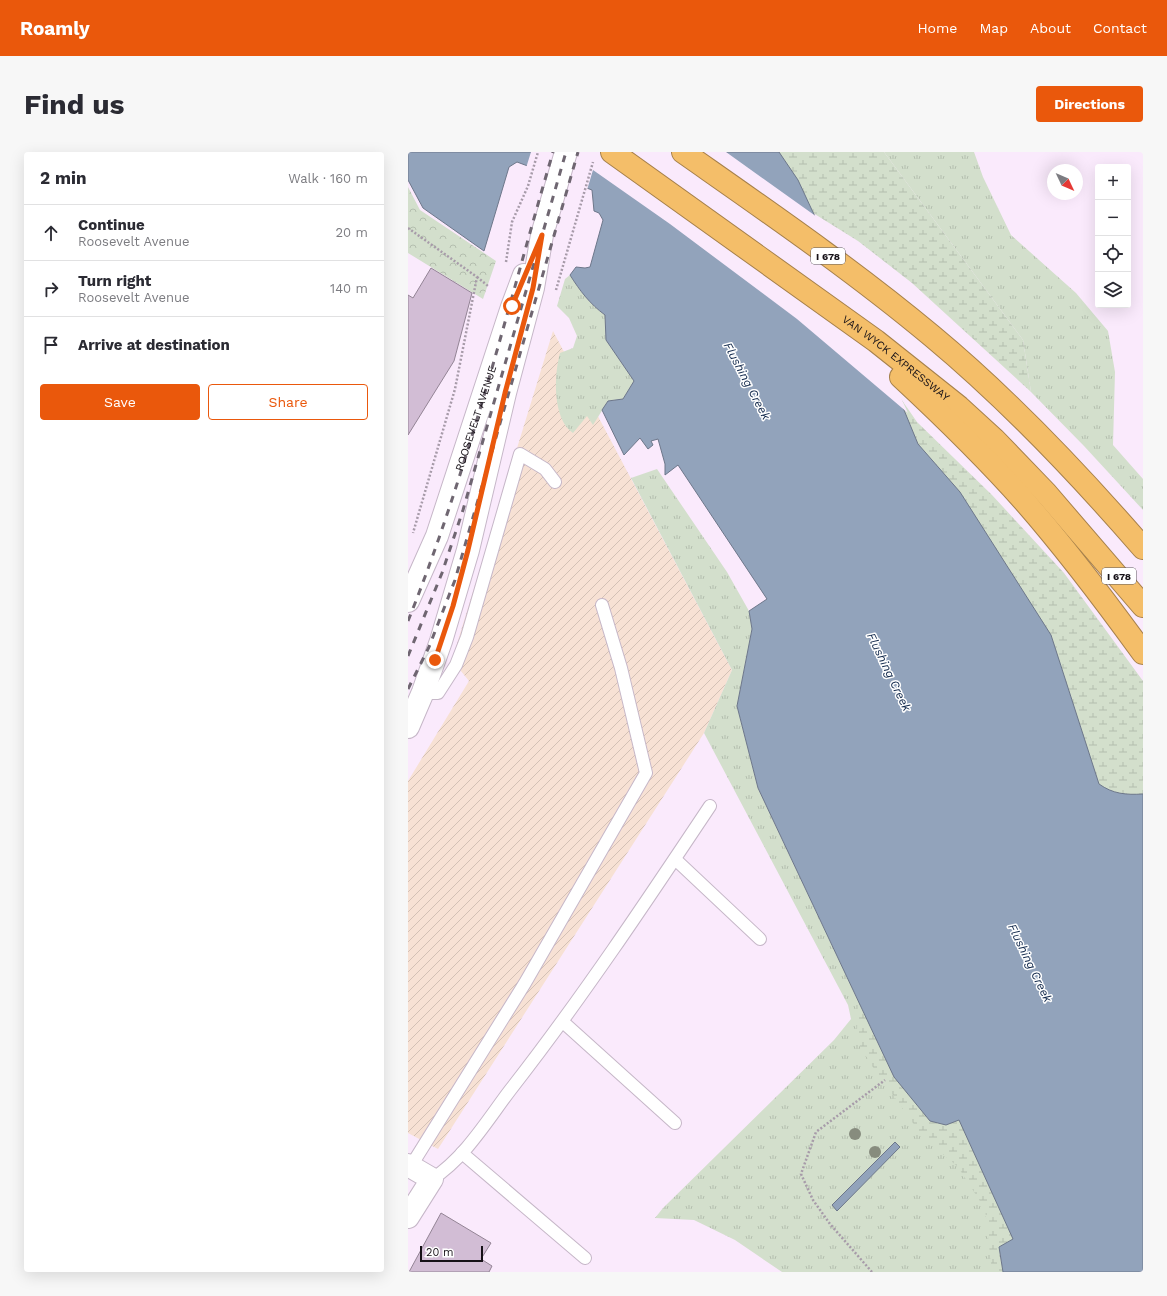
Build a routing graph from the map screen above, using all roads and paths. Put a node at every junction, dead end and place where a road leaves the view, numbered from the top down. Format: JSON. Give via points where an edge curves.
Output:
{"nodes":[{"id":1,"x":538,"y":152,"type":"edge"},
{"id":2,"x":566,"y":152,"type":"edge"},
{"id":3,"x":683,"y":152,"type":"edge"},
{"id":4,"x":603,"y":156,"type":"edge"},
{"id":5,"x":408,"y":228,"type":"edge"},
{"id":6,"x":505,"y":264,"type":"dead end"},
{"id":7,"x":477,"y":277,"type":"junction"},
{"id":8,"x":488,"y":286,"type":"dead end"},
{"id":9,"x":526,"y":287,"type":"junction"},
{"id":10,"x":555,"y":296,"type":"dead end"},
{"id":11,"x":938,"y":400,"type":"junction"},
{"id":12,"x":555,"y":482,"type":"dead end"},
{"id":13,"x":412,"y":536,"type":"dead end"},
{"id":14,"x":1143,"y":548,"type":"edge"},
{"id":15,"x":408,"y":601,"type":"edge"},
{"id":16,"x":602,"y":605,"type":"dead end"},
{"id":17,"x":1143,"y":606,"type":"edge"},
{"id":18,"x":1143,"y":653,"type":"edge"},
{"id":19,"x":419,"y":686,"type":"edge"},
{"id":20,"x":408,"y":727,"type":"edge"},
{"id":21,"x":710,"y":806,"type":"dead end"},
{"id":22,"x":675,"y":859,"type":"junction"},
{"id":23,"x":760,"y":939,"type":"dead end"},
{"id":24,"x":563,"y":1022,"type":"junction"},
{"id":25,"x":885,"y":1080,"type":"dead end"},
{"id":26,"x":675,"y":1123,"type":"dead end"},
{"id":27,"x":462,"y":1153,"type":"junction"},
{"id":28,"x":409,"y":1166,"type":"edge"},
{"id":29,"x":432,"y":1178,"type":"junction"},
{"id":30,"x":408,"y":1217,"type":"edge"},
{"id":31,"x":584,"y":1258,"type":"dead end"},
{"id":32,"x":872,"y":1272,"type":"edge"}],
"edges":[{"from":1,"to":6,"type":"path","via":[[528,186],[512,222]]},
{"from":2,"to":9,"type":"main road","name":"ROOSEVELT AVENUE"},
{"from":3,"to":14,"type":"highway","number":"I 678","via":[[870,287],[967,366],[1018,413]]},
{"from":4,"to":10,"type":"path"},
{"from":4,"to":11,"type":"highway","name":"VAN WYCK EXPRESSWAY","number":"I 678","via":[[814,296],[899,358]]},
{"from":5,"to":7,"type":"path"},
{"from":7,"to":8,"type":"path"},
{"from":7,"to":13,"type":"path","via":[[455,389]]},
{"from":9,"to":15,"type":"main road","name":"ROOSEVELT AVENUE","via":[[436,536]]},
{"from":9,"to":19,"type":"main road","name":"ROOSEVELT AVENUE","via":[[505,393],[453,606]]},
{"from":11,"to":17,"type":"highway","name":"VAN WYCK EXPRESSWAY","number":"I 678","via":[[1016,461],[1094,547]]},
{"from":11,"to":18,"type":"highway","via":[[966,438],[1015,491],[1075,563]]},
{"from":12,"to":19,"type":"lane","via":[[545,469],[520,454],[467,637],[456,665],[438,693]]},
{"from":16,"to":28,"type":"lane","via":[[621,668],[646,773],[525,983]]},
{"from":19,"to":20,"type":"main road","name":"ROOSEVELT AVENUE"},
{"from":21,"to":22,"type":"lane"},
{"from":22,"to":23,"type":"lane"},
{"from":22,"to":24,"type":"lane"},
{"from":24,"to":26,"type":"lane"},
{"from":24,"to":27,"type":"lane"},
{"from":25,"to":32,"type":"path","via":[[816,1132],[801,1174],[813,1200],[830,1224]]},
{"from":27,"to":29,"type":"lane"},
{"from":27,"to":31,"type":"lane"},
{"from":28,"to":29,"type":"main road"},
{"from":29,"to":30,"type":"main road"}]}
